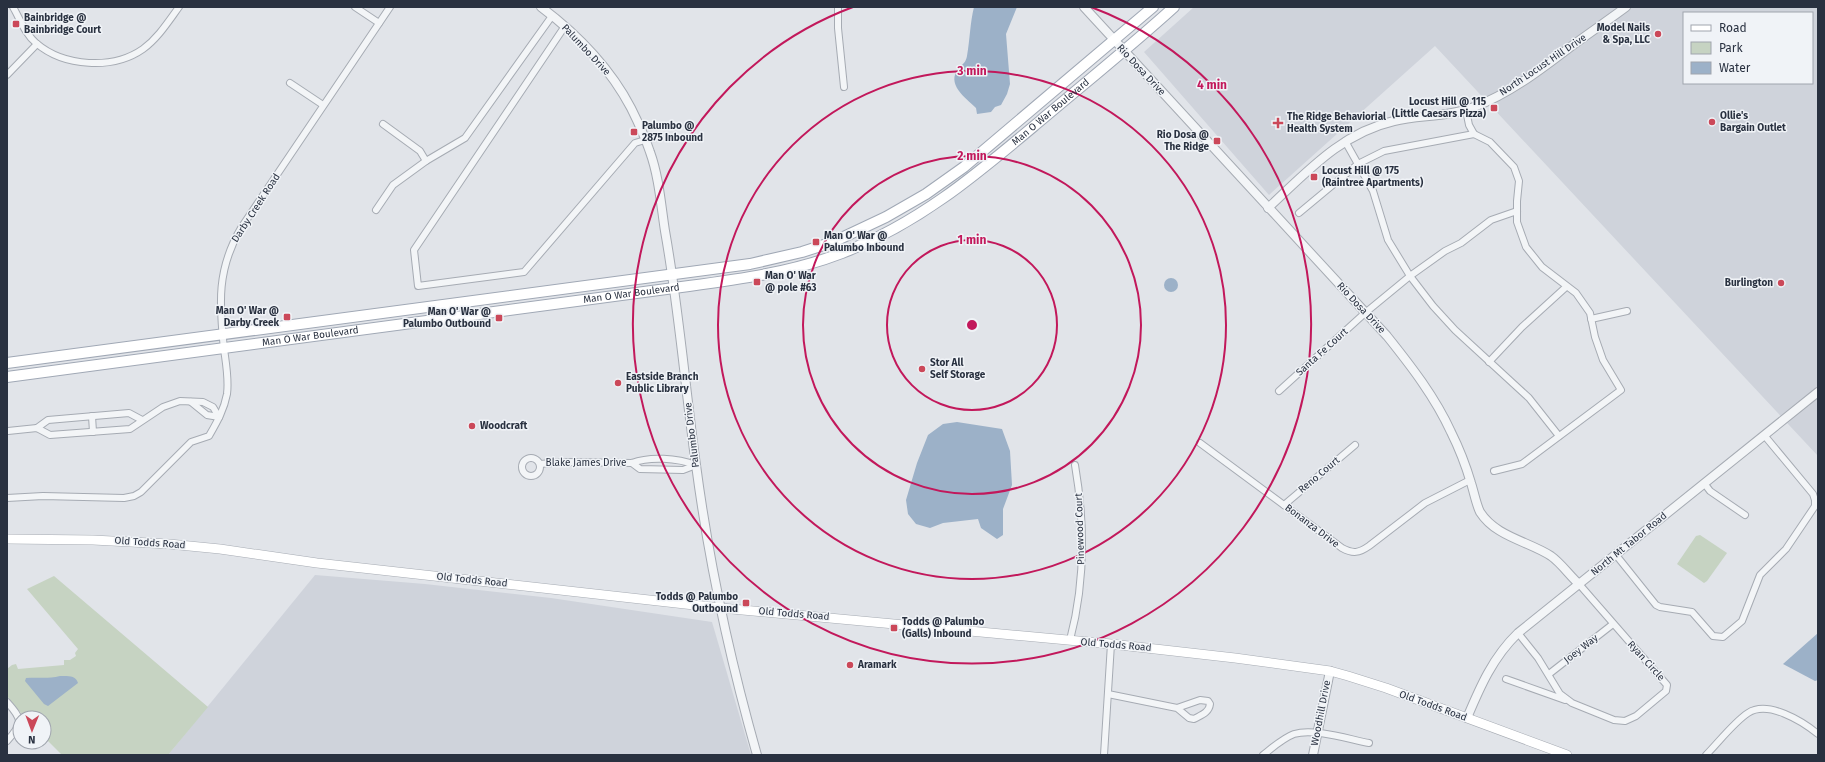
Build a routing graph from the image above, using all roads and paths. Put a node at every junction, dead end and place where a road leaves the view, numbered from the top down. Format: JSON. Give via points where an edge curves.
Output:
{"nodes":[{"id":1,"x":13,"y":7,"type":"edge"},
{"id":2,"x":179,"y":7,"type":"edge"},
{"id":3,"x":355,"y":7,"type":"edge"},
{"id":4,"x":390,"y":7,"type":"edge"},
{"id":5,"x":541,"y":7,"type":"edge"},
{"id":6,"x":838,"y":7,"type":"edge"},
{"id":7,"x":1084,"y":7,"type":"edge"},
{"id":8,"x":1153,"y":7,"type":"edge"},
{"id":9,"x":1174,"y":7,"type":"edge"},
{"id":10,"x":1626,"y":7,"type":"edge"},
{"id":11,"x":552,"y":16,"type":"junction"},
{"id":12,"x":379,"y":23,"type":"junction"},
{"id":13,"x":565,"y":26,"type":"junction"},
{"id":14,"x":1114,"y":41,"type":"junction"},
{"id":15,"x":37,"y":44,"type":"junction"},
{"id":16,"x":1124,"y":51,"type":"junction"},
{"id":17,"x":7,"y":75,"type":"edge"},
{"id":18,"x":290,"y":83,"type":"dead end"},
{"id":19,"x":844,"y":87,"type":"dead end"},
{"id":20,"x":323,"y":105,"type":"junction"},
{"id":21,"x":1466,"y":110,"type":"junction"},
{"id":22,"x":383,"y":124,"type":"dead end"},
{"id":23,"x":1474,"y":134,"type":"junction"},
{"id":24,"x":645,"y":140,"type":"junction"},
{"id":25,"x":1345,"y":140,"type":"junction"},
{"id":26,"x":426,"y":161,"type":"junction"},
{"id":27,"x":1358,"y":164,"type":"junction"},
{"id":28,"x":1268,"y":208,"type":"junction"},
{"id":29,"x":376,"y":210,"type":"dead end"},
{"id":30,"x":1517,"y":211,"type":"junction"},
{"id":31,"x":1299,"y":213,"type":"dead end"},
{"id":32,"x":673,"y":274,"type":"junction"},
{"id":33,"x":1410,"y":276,"type":"junction"},
{"id":34,"x":1566,"y":287,"type":"junction"},
{"id":35,"x":675,"y":288,"type":"junction"},
{"id":36,"x":1627,"y":311,"type":"dead end"},
{"id":37,"x":1365,"y":313,"type":"junction"},
{"id":38,"x":1591,"y":319,"type":"junction"},
{"id":39,"x":223,"y":335,"type":"junction"},
{"id":40,"x":224,"y":348,"type":"junction"},
{"id":41,"x":1489,"y":362,"type":"junction"},
{"id":42,"x":7,"y":363,"type":"edge"},
{"id":43,"x":7,"y":377,"type":"edge"},
{"id":44,"x":1280,"y":391,"type":"dead end"},
{"id":45,"x":1818,"y":392,"type":"edge"},
{"id":46,"x":92,"y":416,"type":"junction"},
{"id":47,"x":220,"y":418,"type":"junction"},
{"id":48,"x":142,"y":420,"type":"junction"},
{"id":49,"x":37,"y":428,"type":"junction"},
{"id":50,"x":8,"y":431,"type":"dead end"},
{"id":51,"x":93,"y":432,"type":"junction"},
{"id":52,"x":1559,"y":436,"type":"junction"},
{"id":53,"x":1764,"y":436,"type":"junction"},
{"id":54,"x":1200,"y":443,"type":"dead end"},
{"id":55,"x":1354,"y":445,"type":"dead end"},
{"id":56,"x":632,"y":463,"type":"junction"},
{"id":57,"x":540,"y":464,"type":"dead end"},
{"id":58,"x":696,"y":465,"type":"junction"},
{"id":59,"x":1075,"y":465,"type":"dead end"},
{"id":60,"x":1494,"y":471,"type":"dead end"},
{"id":61,"x":1470,"y":480,"type":"junction"},
{"id":62,"x":1704,"y":483,"type":"junction"},
{"id":63,"x":7,"y":498,"type":"edge"},
{"id":64,"x":1284,"y":505,"type":"junction"},
{"id":65,"x":1745,"y":515,"type":"dead end"},
{"id":66,"x":7,"y":538,"type":"edge"},
{"id":67,"x":1616,"y":555,"type":"junction"},
{"id":68,"x":1579,"y":584,"type":"junction"},
{"id":69,"x":721,"y":608,"type":"junction"},
{"id":70,"x":1613,"y":624,"type":"junction"},
{"id":71,"x":1518,"y":633,"type":"junction"},
{"id":72,"x":1070,"y":640,"type":"junction"},
{"id":73,"x":1111,"y":644,"type":"junction"},
{"id":74,"x":1330,"y":671,"type":"junction"},
{"id":75,"x":1549,"y":674,"type":"junction"},
{"id":76,"x":1506,"y":679,"type":"dead end"},
{"id":77,"x":1108,"y":694,"type":"junction"},
{"id":78,"x":1568,"y":701,"type":"junction"},
{"id":79,"x":7,"y":702,"type":"edge"},
{"id":80,"x":1177,"y":708,"type":"junction"},
{"id":81,"x":1467,"y":718,"type":"junction"},
{"id":82,"x":1317,"y":733,"type":"junction"},
{"id":83,"x":1818,"y":734,"type":"edge"},
{"id":84,"x":7,"y":741,"type":"edge"},
{"id":85,"x":1369,"y":743,"type":"dead end"},
{"id":86,"x":757,"y":755,"type":"edge"},
{"id":87,"x":1104,"y":755,"type":"edge"},
{"id":88,"x":1263,"y":755,"type":"edge"},
{"id":89,"x":1313,"y":755,"type":"edge"},
{"id":90,"x":1567,"y":755,"type":"edge"},
{"id":91,"x":1706,"y":755,"type":"edge"}],
"edges":[{"from":1,"to":15,"type":"street","via":[[26,31]]},
{"from":2,"to":15,"type":"street","via":[[156,38],[128,57],[113,61],[98,63],[71,60]]},
{"from":3,"to":12,"type":"street"},
{"from":4,"to":12,"type":"street","name":"Darby Creek Road"},
{"from":5,"to":11,"type":"street","name":"Palumbo Drive"},
{"from":6,"to":19,"type":"street"},
{"from":7,"to":14,"type":"street","name":"Rio Dosa Drive"},
{"from":8,"to":14,"type":"main road","name":"Man O War Boulevard"},
{"from":9,"to":16,"type":"main road","name":"Man O War Boulevard"},
{"from":10,"to":21,"type":"street","name":"North Locust Hill Drive","via":[[1546,66],[1505,92]]},
{"from":11,"to":13,"type":"street","name":"Palumbo Drive"},
{"from":11,"to":26,"type":"street","via":[[465,138]]},
{"from":12,"to":20,"type":"street","name":"Darby Creek Road"},
{"from":13,"to":24,"type":"street","name":"Palumbo Drive","via":[[611,77],[630,107]]},
{"from":13,"to":24,"type":"street","via":[[414,250],[418,286],[524,272],[635,143]]},
{"from":14,"to":16,"type":"street","name":"Rio Dosa Drive"},
{"from":14,"to":32,"type":"main road","name":"Man O War Boulevard","via":[[964,167],[886,218],[833,242],[802,252],[750,264]]},
{"from":15,"to":17,"type":"street"},
{"from":16,"to":28,"type":"street","name":"Rio Dosa Drive"},
{"from":16,"to":35,"type":"main road","name":"Man O War Boulevard","via":[[969,180],[885,234],[842,253],[790,269],[738,280]]},
{"from":18,"to":20,"type":"street"},
{"from":20,"to":39,"type":"street","name":"Darby Creek Road","via":[[241,228],[231,248],[220,292]]},
{"from":21,"to":23,"type":"street","via":[[1469,126]]},
{"from":21,"to":25,"type":"street","name":"North Locust Hill Drive","via":[[1381,124]]},
{"from":22,"to":26,"type":"street","via":[[420,151]]},
{"from":23,"to":27,"type":"street","via":[[1384,151]]},
{"from":23,"to":30,"type":"street","via":[[1490,142],[1514,167],[1519,181]]},
{"from":24,"to":32,"type":"street","name":"Palumbo Drive","via":[[653,163]]},
{"from":25,"to":27,"type":"street"},
{"from":25,"to":28,"type":"street","name":"North Locust Hill Drive","via":[[1318,161]]},
{"from":26,"to":29,"type":"street","via":[[394,185]]},
{"from":27,"to":31,"type":"street"},
{"from":27,"to":33,"type":"street","via":[[1373,191],[1388,240]]},
{"from":28,"to":37,"type":"street","name":"Rio Dosa Drive"},
{"from":30,"to":33,"type":"street","name":"Santa Fe Court","via":[[1491,220]]},
{"from":30,"to":34,"type":"street","via":[[1517,222],[1526,246],[1542,267]]},
{"from":32,"to":35,"type":"street","name":"Palumbo Drive"},
{"from":32,"to":39,"type":"main road","name":"Man O War Boulevard"},
{"from":33,"to":37,"type":"street","name":"Santa Fe Court"},
{"from":33,"to":41,"type":"street","via":[[1454,330]]},
{"from":34,"to":38,"type":"street","via":[[1576,294],[1590,313]]},
{"from":34,"to":41,"type":"street","via":[[1522,327]]},
{"from":35,"to":40,"type":"main road","name":"Man O War Boulevard"},
{"from":35,"to":58,"type":"street","name":"Palumbo Drive"},
{"from":36,"to":38,"type":"street"},
{"from":37,"to":44,"type":"street","name":"Santa Fe Court"},
{"from":37,"to":61,"type":"street","name":"Rio Dosa Drive","via":[[1423,382],[1451,432]]},
{"from":38,"to":52,"type":"street","via":[[1603,360],[1621,390]]},
{"from":39,"to":40,"type":"street","name":"Darby Creek Road"},
{"from":39,"to":42,"type":"main road","name":"Man O War Boulevard"},
{"from":40,"to":43,"type":"main road","name":"Man O War Boulevard"},
{"from":40,"to":47,"type":"street","name":"Darby Creek Road","via":[[228,385]]},
{"from":41,"to":52,"type":"street","via":[[1529,398]]},
{"from":45,"to":53,"type":"street","name":"North Mt Tabor Road"},
{"from":46,"to":48,"type":"street","via":[[129,413]]},
{"from":46,"to":49,"type":"street","via":[[48,420]]},
{"from":46,"to":51,"type":"street"},
{"from":47,"to":48,"type":"street","via":[[213,407],[203,402],[180,401],[170,403]]},
{"from":47,"to":63,"type":"street","name":"Darby Creek Road","via":[[209,436],[191,442],[134,496]]},
{"from":48,"to":51,"type":"street","via":[[130,429]]},
{"from":49,"to":50,"type":"street"},
{"from":49,"to":51,"type":"street","via":[[50,435]]},
{"from":52,"to":60,"type":"street","via":[[1522,464]]},
{"from":53,"to":62,"type":"street","name":"North Mt Tabor Road"},
{"from":53,"to":67,"type":"street","via":[[1813,494],[1815,506],[1786,549],[1760,575],[1742,621],[1723,637],[1713,636],[1688,611],[1656,605]]},
{"from":54,"to":64,"type":"street","name":"Bonanza Drive"},
{"from":55,"to":64,"type":"street","name":"Reno Court"},
{"from":56,"to":57,"type":"street","name":"Blake James Drive"},
{"from":56,"to":58,"type":"street","name":"Blake James Drive","via":[[640,460],[682,460]]},
{"from":56,"to":58,"type":"street","name":"Blake James Drive","via":[[640,469],[669,470],[683,470]]},
{"from":58,"to":69,"type":"street","name":"Palumbo Drive"},
{"from":59,"to":72,"type":"street","name":"Pinewood Court","via":[[1082,551],[1078,600]]},
{"from":61,"to":64,"type":"street","name":"Bonanza Drive","via":[[1425,503],[1360,552],[1353,553],[1342,548]]},
{"from":61,"to":68,"type":"street","name":"Rio Dosa Drive","via":[[1480,511],[1491,524],[1504,534],[1553,557]]},
{"from":62,"to":65,"type":"street","via":[[1710,491]]},
{"from":62,"to":67,"type":"street","name":"North Mt Tabor Road"},
{"from":66,"to":69,"type":"main road","name":"Old Todds Road","via":[[184,545],[317,563]]},
{"from":67,"to":68,"type":"street","name":"North Mt Tabor Road"},
{"from":68,"to":70,"type":"street","name":"Ryan Circle"},
{"from":68,"to":71,"type":"street","name":"North Mt Tabor Road"},
{"from":69,"to":72,"type":"main road","name":"Old Todds Road"},
{"from":69,"to":86,"type":"street","name":"Palumbo Drive"},
{"from":70,"to":75,"type":"street","name":"Joey Way"},
{"from":70,"to":78,"type":"street","name":"Ryan Circle","via":[[1665,682],[1666,691],[1636,716],[1625,721],[1614,720]]},
{"from":71,"to":75,"type":"street","name":"Ryan Circle"},
{"from":71,"to":81,"type":"street","name":"North Mt Tabor Road","via":[[1494,660]]},
{"from":72,"to":73,"type":"main road","name":"Old Todds Road"},
{"from":73,"to":74,"type":"main road","name":"Old Todds Road"},
{"from":73,"to":77,"type":"street"},
{"from":74,"to":81,"type":"main road","name":"Old Todds Road","via":[[1386,688]]},
{"from":74,"to":82,"type":"street","name":"Woodhill Drive"},
{"from":75,"to":78,"type":"street","name":"Ryan Circle","via":[[1560,694]]},
{"from":76,"to":78,"type":"street","name":"Ryan Circle"},
{"from":77,"to":80,"type":"street"},
{"from":77,"to":87,"type":"street"},
{"from":79,"to":84,"type":"street","via":[[18,714],[20,722]]},
{"from":80,"to":80,"type":"street","via":[[1194,719],[1208,710],[1210,704],[1208,701],[1200,700]]},
{"from":81,"to":90,"type":"main road","name":"Old Todds Road"},
{"from":82,"to":85,"type":"street"},
{"from":82,"to":88,"type":"street","via":[[1294,734]]},
{"from":82,"to":89,"type":"street","name":"Woodhill Drive"},
{"from":83,"to":91,"type":"street","via":[[1801,722],[1776,711],[1755,710],[1741,719]]}]}
